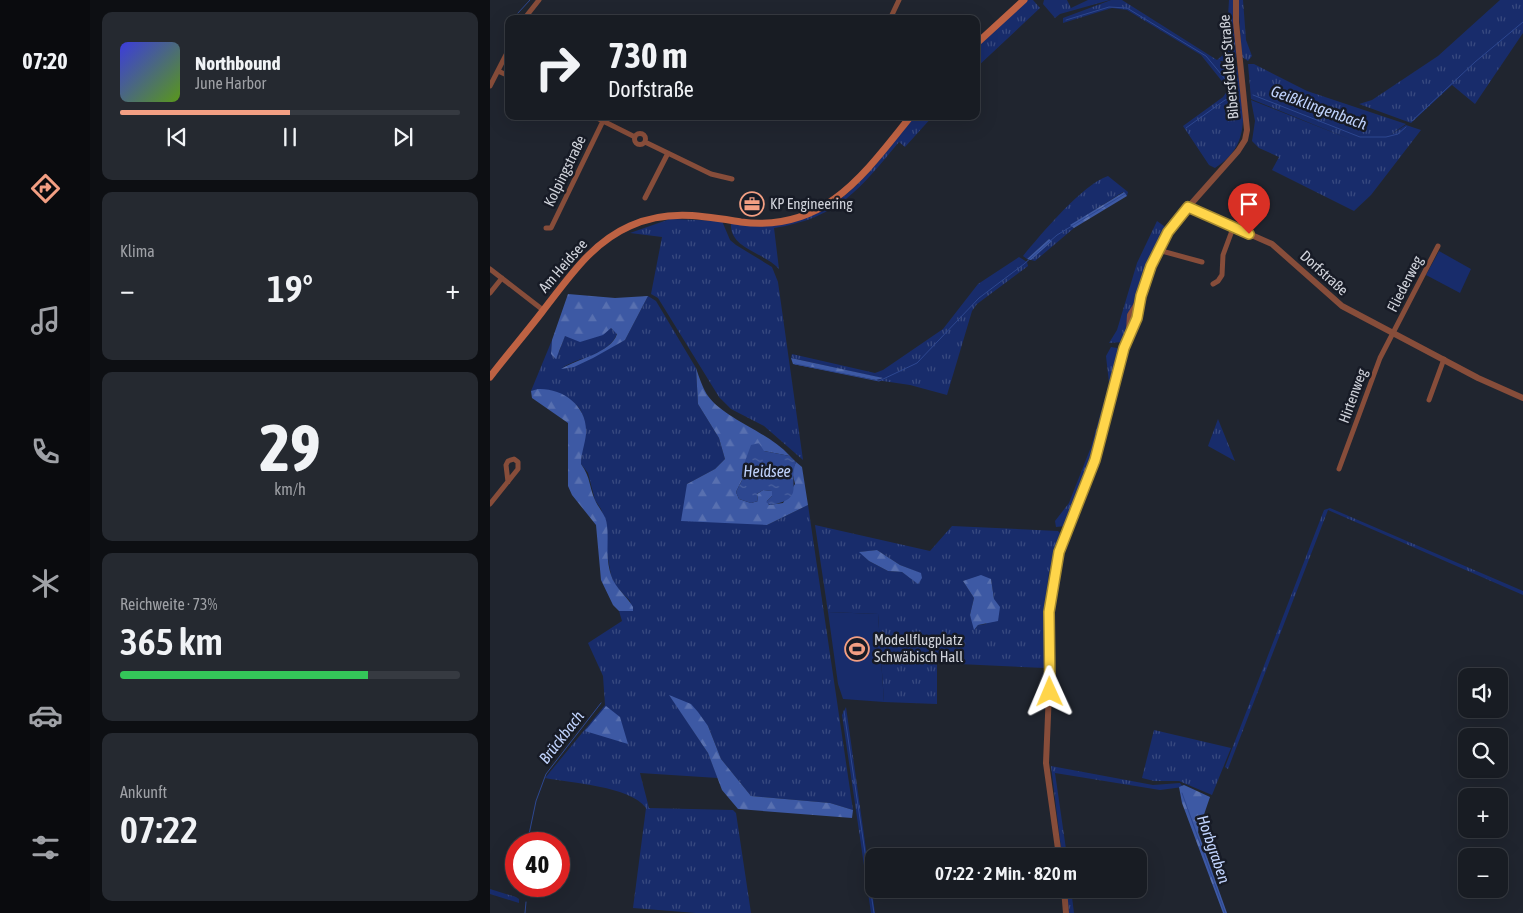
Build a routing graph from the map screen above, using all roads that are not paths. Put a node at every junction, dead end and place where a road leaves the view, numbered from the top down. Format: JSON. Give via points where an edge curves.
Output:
{"nodes":[{"id":1,"x":539,"y":0,"type":"edge"},
{"id":2,"x":899,"y":0,"type":"edge"},
{"id":3,"x":1024,"y":0,"type":"edge"},
{"id":4,"x":1236,"y":0,"type":"edge"},
{"id":5,"x":527,"y":15,"type":"edge"},
{"id":6,"x":892,"y":15,"type":"edge"},
{"id":7,"x":980,"y":40,"type":"edge"},
{"id":8,"x":505,"y":57,"type":"edge"},
{"id":9,"x":498,"y":71,"type":"junction"},
{"id":10,"x":505,"y":74,"type":"edge"},
{"id":11,"x":490,"y":86,"type":"edge"},
{"id":12,"x":908,"y":120,"type":"edge"},
{"id":13,"x":603,"y":121,"type":"joint"},
{"id":14,"x":668,"y":153,"type":"junction"},
{"id":15,"x":732,"y":179,"type":"dead end"},
{"id":16,"x":645,"y":198,"type":"dead end"},
{"id":17,"x":1188,"y":207,"type":"junction"},
{"id":18,"x":546,"y":228,"type":"dead end"},
{"id":19,"x":1233,"y":228,"type":"junction"},
{"id":20,"x":1438,"y":246,"type":"dead end"},
{"id":21,"x":1158,"y":250,"type":"junction"},
{"id":22,"x":1202,"y":262,"type":"dead end"},
{"id":23,"x":490,"y":269,"type":"edge"},
{"id":24,"x":502,"y":278,"type":"junction"},
{"id":25,"x":1213,"y":284,"type":"dead end"},
{"id":26,"x":490,"y":293,"type":"edge"},
{"id":27,"x":544,"y":310,"type":"junction"},
{"id":28,"x":1394,"y":332,"type":"junction"},
{"id":29,"x":1444,"y":359,"type":"junction"},
{"id":30,"x":490,"y":377,"type":"edge"},
{"id":31,"x":1523,"y":398,"type":"edge"},
{"id":32,"x":1429,"y":400,"type":"dead end"},
{"id":33,"x":1339,"y":470,"type":"dead end"},
{"id":34,"x":508,"y":482,"type":"dead end"},
{"id":35,"x":490,"y":504,"type":"edge"},
{"id":36,"x":1058,"y":848,"type":"edge"},
{"id":37,"x":1065,"y":898,"type":"edge"},
{"id":38,"x":1066,"y":913,"type":"edge"}],
"edges":[{"from":1,"to":5,"type":"street"},
{"from":2,"to":6,"type":"street"},
{"from":3,"to":7,"type":"main road"},
{"from":4,"to":17,"type":"street","name":"Bibersfelder Straße","via":[[1246,115],[1245,140]]},
{"from":8,"to":9,"type":"street"},
{"from":9,"to":10,"type":"street"},
{"from":9,"to":11,"type":"street"},
{"from":12,"to":27,"type":"main road","name":"Am Heidsee","via":[[857,182],[826,206],[800,217],[775,222],[753,223],[681,214],[647,219],[607,238],[584,259]]},
{"from":13,"to":14,"type":"street","via":[[635,137],[643,135],[645,142]]},
{"from":13,"to":18,"type":"street","name":"Kolpingstraße","via":[[551,228]]},
{"from":14,"to":15,"type":"street","via":[[711,174]]},
{"from":14,"to":16,"type":"street"},
{"from":17,"to":19,"type":"street","name":"Dorfstraße"},
{"from":17,"to":21,"type":"street","name":"Bibersfelder Straße"},
{"from":19,"to":25,"type":"street","via":[[1224,255],[1222,275]]},
{"from":19,"to":28,"type":"street","name":"Dorfstraße","via":[[1277,247],[1342,306]]},
{"from":20,"to":28,"type":"street","name":"Fliederweg"},
{"from":21,"to":22,"type":"street"},
{"from":21,"to":36,"type":"street","name":"Bibersfelder Straße","via":[[1130,316],[1128,336],[1095,460],[1059,552],[1049,612],[1046,763]]},
{"from":23,"to":24,"type":"street"},
{"from":24,"to":26,"type":"street"},
{"from":24,"to":27,"type":"street"},
{"from":27,"to":30,"type":"main road","name":"Am Heidsee"},
{"from":28,"to":29,"type":"street","name":"Dorfstraße"},
{"from":28,"to":33,"type":"street","name":"Hirtenweg","via":[[1380,358]]},
{"from":29,"to":31,"type":"street","name":"Dorfstraße"},
{"from":29,"to":32,"type":"street"},
{"from":34,"to":35,"type":"street"},
{"from":37,"to":38,"type":"street"}]}
